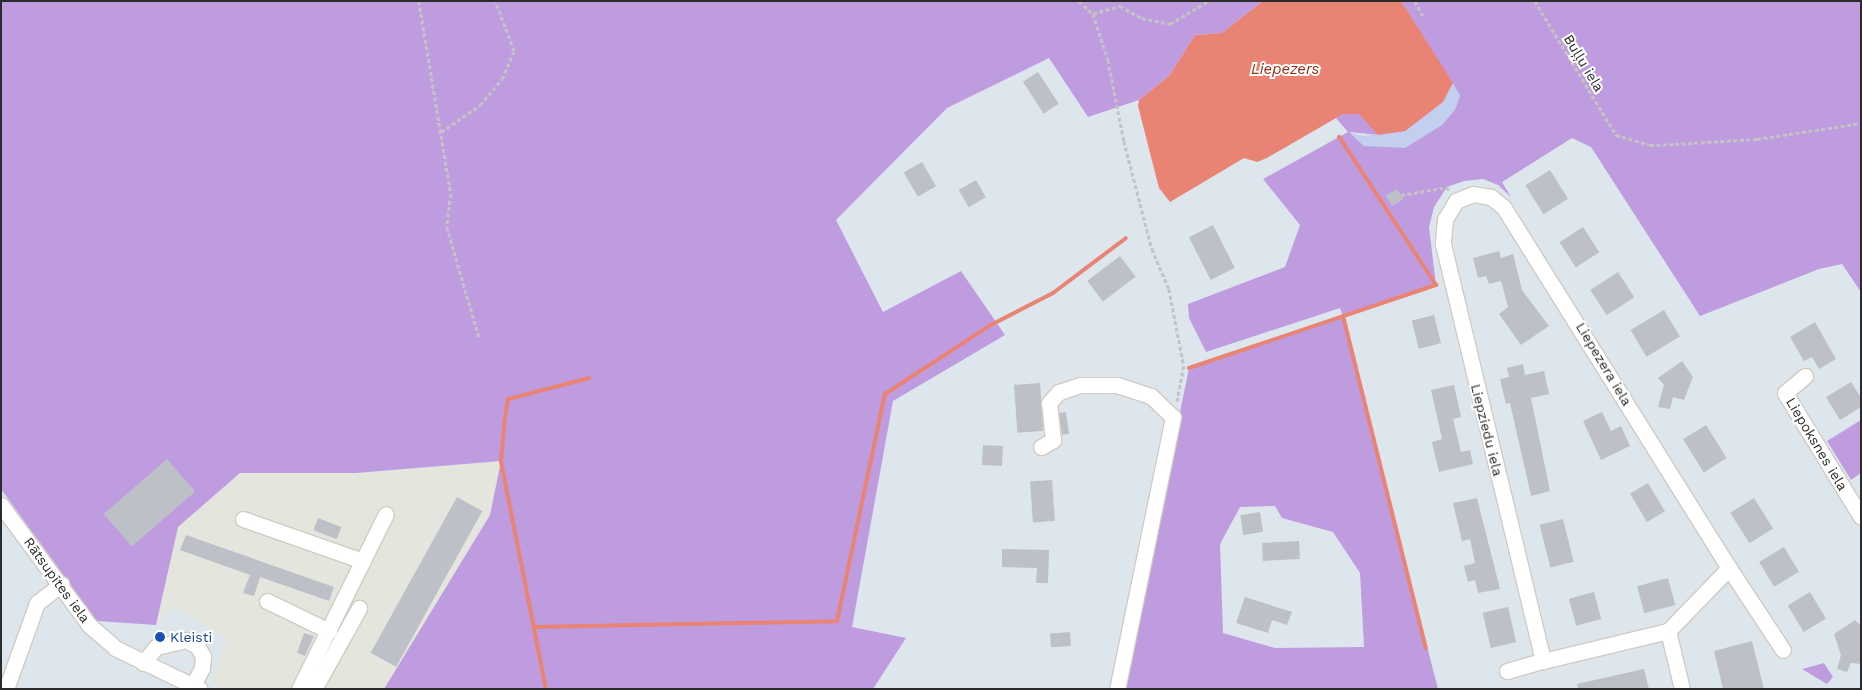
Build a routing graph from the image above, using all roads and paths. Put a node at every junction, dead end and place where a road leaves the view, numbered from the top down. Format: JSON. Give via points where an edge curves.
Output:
{"nodes":[{"id":1,"x":419,"y":1,"type":"edge"},
{"id":2,"x":495,"y":1,"type":"edge"},
{"id":3,"x":1079,"y":1,"type":"edge"},
{"id":4,"x":1208,"y":1,"type":"edge"},
{"id":5,"x":1415,"y":1,"type":"edge"},
{"id":6,"x":1536,"y":1,"type":"edge"},
{"id":7,"x":1093,"y":14,"type":"junction"},
{"id":8,"x":1423,"y":16,"type":"dead end"},
{"id":9,"x":1861,"y":123,"type":"edge"},
{"id":10,"x":441,"y":132,"type":"junction"},
{"id":11,"x":1401,"y":195,"type":"dead end"},
{"id":12,"x":1456,"y":201,"type":"junction"},
{"id":13,"x":480,"y":337,"type":"dead end"},
{"id":14,"x":1805,"y":376,"type":"dead end"},
{"id":15,"x":1173,"y":417,"type":"junction"},
{"id":16,"x":1041,"y":447,"type":"dead end"},
{"id":17,"x":1,"y":505,"type":"edge"},
{"id":18,"x":386,"y":514,"type":"dead end"},
{"id":19,"x":1861,"y":517,"type":"edge"},
{"id":20,"x":243,"y":519,"type":"dead end"},
{"id":21,"x":363,"y":561,"type":"junction"},
{"id":22,"x":1728,"y":568,"type":"junction"},
{"id":23,"x":61,"y":584,"type":"junction"},
{"id":24,"x":266,"y":601,"type":"dead end"},
{"id":25,"x":359,"y":608,"type":"dead end"},
{"id":26,"x":329,"y":631,"type":"junction"},
{"id":27,"x":1668,"y":631,"type":"junction"},
{"id":28,"x":1783,"y":650,"type":"dead end"},
{"id":29,"x":1543,"y":661,"type":"junction"},
{"id":30,"x":143,"y":663,"type":"junction"},
{"id":31,"x":1507,"y":671,"type":"dead end"},
{"id":32,"x":196,"y":687,"type":"edge"},
{"id":33,"x":6,"y":689,"type":"edge"},
{"id":34,"x":300,"y":689,"type":"edge"},
{"id":35,"x":314,"y":689,"type":"edge"},
{"id":36,"x":1117,"y":689,"type":"edge"},
{"id":37,"x":1682,"y":689,"type":"edge"}],
"edges":[{"from":1,"to":10,"type":"path"},
{"from":2,"to":10,"type":"path","via":[[514,51],[502,78],[480,105]]},
{"from":3,"to":7,"type":"path"},
{"from":4,"to":7,"type":"path","via":[[1170,24],[1142,18],[1120,6]]},
{"from":5,"to":8,"type":"path"},
{"from":6,"to":9,"type":"path","name":"Buļļu iela","via":[[1616,135],[1650,145],[1675,144],[1757,139]]},
{"from":7,"to":15,"type":"path","via":[[1108,60],[1124,142],[1152,249],[1169,289],[1184,366]]},
{"from":10,"to":13,"type":"path","via":[[451,194],[447,227]]},
{"from":11,"to":12,"type":"path","via":[[1447,187]]},
{"from":12,"to":22,"type":"street","name":"Liepezera iela","via":[[1473,194],[1491,198],[1504,207]]},
{"from":12,"to":29,"type":"street","name":"Liepziedu iela","via":[[1445,219],[1444,244]]},
{"from":14,"to":19,"type":"street","name":"Liepoksnes iela","via":[[1786,394]]},
{"from":15,"to":16,"type":"street","via":[[1151,396],[1116,385],[1080,385],[1058,392],[1049,403],[1052,440]]},
{"from":15,"to":36,"type":"street"},
{"from":17,"to":23,"type":"street","name":"Rātsupītes iela"},
{"from":18,"to":21,"type":"street"},
{"from":20,"to":21,"type":"street"},
{"from":21,"to":26,"type":"street"},
{"from":22,"to":27,"type":"street"},
{"from":22,"to":28,"type":"street","name":"Liepezera iela"},
{"from":23,"to":30,"type":"street","name":"Rātsupītes iela","via":[[89,626],[115,648]]},
{"from":23,"to":33,"type":"street","via":[[37,603]]},
{"from":24,"to":26,"type":"street"},
{"from":25,"to":35,"type":"street"},
{"from":26,"to":34,"type":"street"},
{"from":27,"to":29,"type":"street"},
{"from":27,"to":37,"type":"street"},
{"from":29,"to":31,"type":"street"},
{"from":30,"to":32,"type":"street","name":"Rātsupītes iela"},
{"from":30,"to":32,"type":"street","via":[[156,648],[186,640],[197,646],[203,656]]}]}
